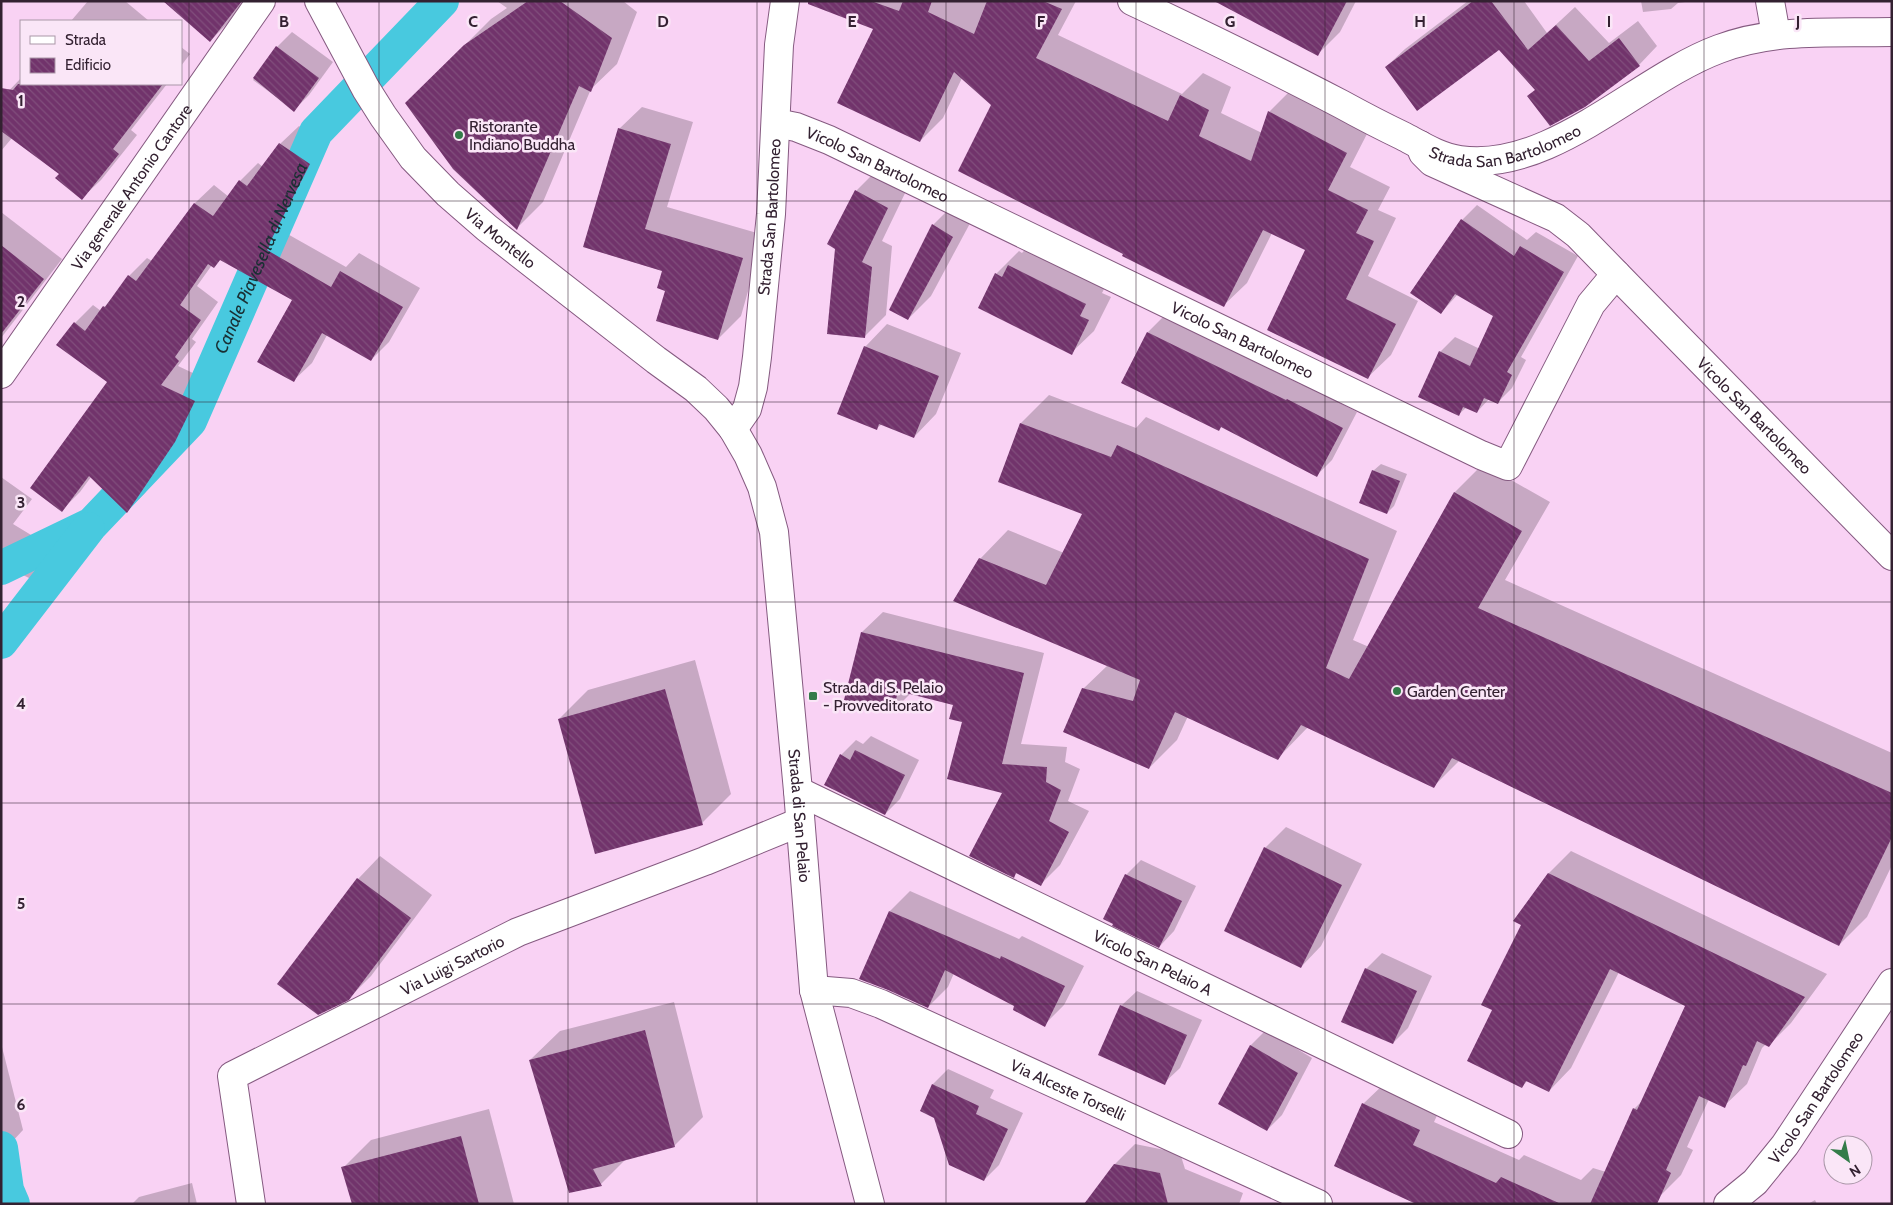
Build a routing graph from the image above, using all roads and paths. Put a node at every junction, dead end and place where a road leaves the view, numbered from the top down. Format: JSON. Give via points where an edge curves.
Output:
{"nodes":[{"id":1,"x":260,"y":1,"type":"edge"},
{"id":2,"x":319,"y":1,"type":"edge"},
{"id":3,"x":785,"y":1,"type":"edge"},
{"id":4,"x":1132,"y":1,"type":"edge"},
{"id":5,"x":1770,"y":1,"type":"edge"},
{"id":6,"x":1892,"y":32,"type":"edge"},
{"id":7,"x":1776,"y":35,"type":"junction"},
{"id":8,"x":776,"y":123,"type":"junction"},
{"id":9,"x":1420,"y":145,"type":"junction"},
{"id":10,"x":1616,"y":274,"type":"junction"},
{"id":11,"x":1,"y":374,"type":"edge"},
{"id":12,"x":733,"y":429,"type":"junction"},
{"id":13,"x":1892,"y":556,"type":"edge"},
{"id":14,"x":798,"y":791,"type":"junction"},
{"id":15,"x":800,"y":822,"type":"junction"},
{"id":16,"x":1892,"y":983,"type":"edge"},
{"id":17,"x":814,"y":990,"type":"junction"},
{"id":18,"x":1508,"y":1134,"type":"dead end"},
{"id":19,"x":251,"y":1204,"type":"edge"},
{"id":20,"x":870,"y":1204,"type":"edge"},
{"id":21,"x":1318,"y":1204,"type":"edge"},
{"id":22,"x":1728,"y":1204,"type":"edge"}],
"edges":[{"from":1,"to":11,"type":"street","name":"Via generale Antonio Cantore"},
{"from":2,"to":12,"type":"street","name":"Via Montello","via":[[383,116],[413,158],[486,228],[696,389]]},
{"from":3,"to":8,"type":"street","name":"Strada San Bartolomeo"},
{"from":4,"to":9,"type":"street","name":"Strada San Bartolomeo","via":[[1261,62]]},
{"from":5,"to":7,"type":"street"},
{"from":6,"to":7,"type":"street","name":"Strada San Bartolomeo"},
{"from":7,"to":9,"type":"street","name":"Strada San Bartolomeo","via":[[1746,41],[1694,60],[1604,115],[1520,155],[1500,160],[1462,160],[1444,157]]},
{"from":8,"to":10,"type":"street","name":"Vicolo San Bartolomeo","via":[[829,140],[1508,466],[1590,304]]},
{"from":8,"to":12,"type":"street","name":"Strada San Bartolomeo","via":[[772,214],[753,387],[747,408]]},
{"from":9,"to":10,"type":"street","name":"Vicolo San Bartolomeo","via":[[1432,162],[1556,218],[1578,235]]},
{"from":10,"to":13,"type":"street","name":"Vicolo San Bartolomeo"},
{"from":12,"to":14,"type":"street","name":"Strada di San Pelaio","via":[[762,487],[774,532]]},
{"from":14,"to":15,"type":"street","name":"Strada di San Pelaio"},
{"from":14,"to":18,"type":"street","name":"Vicolo San Pelaio A"},
{"from":15,"to":17,"type":"street","name":"Strada di San Pelaio"},
{"from":15,"to":19,"type":"street","name":"Via Luigi Sartorio","via":[[518,932],[232,1076]]},
{"from":16,"to":22,"type":"street","name":"Vicolo San Bartolomeo","via":[[1785,1145],[1755,1182]]},
{"from":17,"to":20,"type":"street","name":"Strada di San Pelaio"},
{"from":17,"to":21,"type":"street","name":"Via Alceste Torselli","via":[[851,992],[881,1004]]}]}
